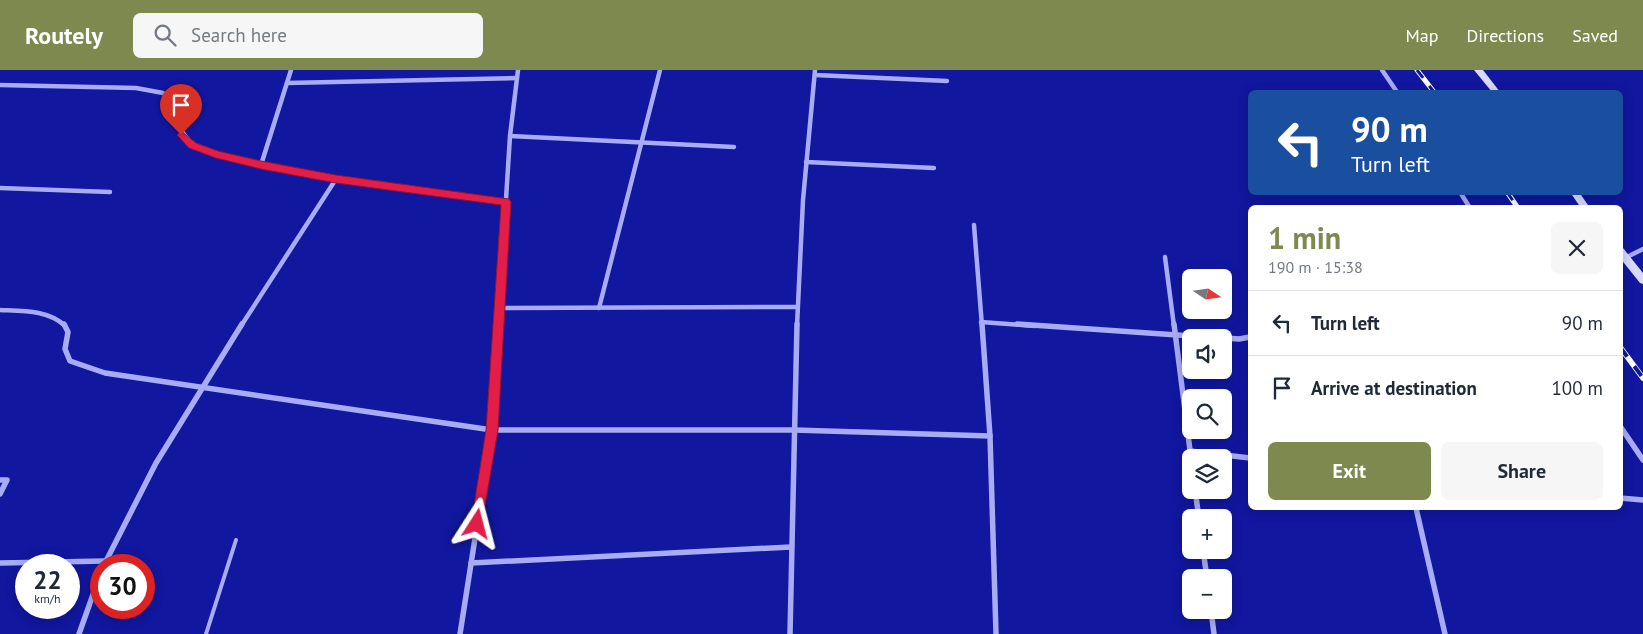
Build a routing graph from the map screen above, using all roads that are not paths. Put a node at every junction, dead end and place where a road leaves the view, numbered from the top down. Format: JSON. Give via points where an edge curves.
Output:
{"nodes":[{"id":1,"x":292,"y":70,"type":"edge"},
{"id":2,"x":518,"y":70,"type":"edge"},
{"id":3,"x":660,"y":70,"type":"edge"},
{"id":4,"x":1382,"y":70,"type":"edge"},
{"id":5,"x":1478,"y":70,"type":"edge"},
{"id":6,"x":815,"y":72,"type":"edge"},
{"id":7,"x":517,"y":78,"type":"junction"},
{"id":8,"x":947,"y":81,"type":"dead end"},
{"id":9,"x":287,"y":83,"type":"junction"},
{"id":10,"x":0,"y":85,"type":"edge"},
{"id":11,"x":1396,"y":90,"type":"edge"},
{"id":12,"x":1494,"y":90,"type":"edge"},
{"id":13,"x":510,"y":136,"type":"junction"},
{"id":14,"x":640,"y":142,"type":"junction"},
{"id":15,"x":734,"y":147,"type":"dead end"},
{"id":16,"x":806,"y":162,"type":"junction"},
{"id":17,"x":261,"y":165,"type":"junction"},
{"id":18,"x":934,"y":168,"type":"dead end"},
{"id":19,"x":336,"y":179,"type":"junction"},
{"id":20,"x":0,"y":188,"type":"edge"},
{"id":21,"x":110,"y":192,"type":"dead end"},
{"id":22,"x":506,"y":202,"type":"junction"},
{"id":23,"x":974,"y":224,"type":"dead end"},
{"id":24,"x":1643,"y":249,"type":"edge"},
{"id":25,"x":1623,"y":254,"type":"edge"},
{"id":26,"x":1165,"y":257,"type":"dead end"},
{"id":27,"x":1643,"y":280,"type":"edge"},
{"id":28,"x":798,"y":306,"type":"junction"},
{"id":29,"x":500,"y":308,"type":"junction"},
{"id":30,"x":599,"y":308,"type":"junction"},
{"id":31,"x":0,"y":310,"type":"edge"},
{"id":32,"x":981,"y":322,"type":"junction"},
{"id":33,"x":1175,"y":333,"type":"junction"},
{"id":34,"x":1182,"y":334,"type":"edge"},
{"id":35,"x":1248,"y":337,"type":"edge"},
{"id":36,"x":1232,"y":338,"type":"edge"},
{"id":37,"x":202,"y":386,"type":"junction"},
{"id":38,"x":492,"y":430,"type":"junction"},
{"id":39,"x":794,"y":430,"type":"junction"},
{"id":40,"x":1623,"y":430,"type":"edge"},
{"id":41,"x":990,"y":436,"type":"junction"},
{"id":42,"x":1190,"y":449,"type":"edge"},
{"id":43,"x":1232,"y":456,"type":"edge"},
{"id":44,"x":1248,"y":458,"type":"edge"},
{"id":45,"x":1643,"y":460,"type":"edge"},
{"id":46,"x":0,"y":480,"type":"edge"},
{"id":47,"x":0,"y":494,"type":"edge"},
{"id":48,"x":1623,"y":498,"type":"edge"},
{"id":49,"x":1643,"y":500,"type":"edge"},
{"id":50,"x":1416,"y":510,"type":"edge"},
{"id":51,"x":236,"y":540,"type":"dead end"},
{"id":52,"x":791,"y":547,"type":"junction"},
{"id":53,"x":109,"y":554,"type":"edge"},
{"id":54,"x":471,"y":562,"type":"junction"},
{"id":55,"x":0,"y":563,"type":"edge"},
{"id":56,"x":90,"y":563,"type":"edge"},
{"id":57,"x":90,"y":603,"type":"edge"},
{"id":58,"x":1212,"y":619,"type":"edge"},
{"id":59,"x":79,"y":634,"type":"edge"},
{"id":60,"x":206,"y":634,"type":"edge"},
{"id":61,"x":460,"y":634,"type":"edge"},
{"id":62,"x":790,"y":634,"type":"edge"},
{"id":63,"x":996,"y":634,"type":"edge"},
{"id":64,"x":1214,"y":634,"type":"edge"},
{"id":65,"x":1445,"y":634,"type":"edge"}],
"edges":[{"from":1,"to":9,"type":"street"},
{"from":2,"to":7,"type":"street"},
{"from":3,"to":14,"type":"street"},
{"from":4,"to":11,"type":"street"},
{"from":5,"to":12,"type":"street"},
{"from":6,"to":8,"type":"street"},
{"from":6,"to":16,"type":"street"},
{"from":7,"to":9,"type":"street"},
{"from":7,"to":13,"type":"street"},
{"from":9,"to":17,"type":"street"},
{"from":10,"to":17,"type":"street","via":[[136,88],[163,93],[177,104],[176,121],[181,135],[192,145]]},
{"from":13,"to":14,"type":"street"},
{"from":13,"to":22,"type":"street"},
{"from":14,"to":15,"type":"street"},
{"from":14,"to":30,"type":"street"},
{"from":16,"to":18,"type":"street"},
{"from":16,"to":28,"type":"street"},
{"from":17,"to":19,"type":"street"},
{"from":19,"to":22,"type":"street"},
{"from":19,"to":37,"type":"street"},
{"from":20,"to":21,"type":"street"},
{"from":22,"to":29,"type":"street"},
{"from":23,"to":32,"type":"street"},
{"from":24,"to":25,"type":"street"},
{"from":25,"to":27,"type":"street"},
{"from":26,"to":33,"type":"street"},
{"from":28,"to":30,"type":"street"},
{"from":28,"to":39,"type":"street"},
{"from":29,"to":30,"type":"street"},
{"from":29,"to":38,"type":"street"},
{"from":31,"to":37,"type":"street","via":[[48,315],[64,324],[68,332],[65,349],[70,361],[83,367]]},
{"from":32,"to":33,"type":"street"},
{"from":32,"to":41,"type":"street"},
{"from":33,"to":34,"type":"street"},
{"from":33,"to":42,"type":"street"},
{"from":35,"to":36,"type":"street"},
{"from":37,"to":38,"type":"street"},
{"from":37,"to":53,"type":"street","via":[[156,463]]},
{"from":38,"to":39,"type":"street"},
{"from":38,"to":54,"type":"street"},
{"from":39,"to":41,"type":"street"},
{"from":39,"to":52,"type":"street"},
{"from":40,"to":45,"type":"street"},
{"from":41,"to":63,"type":"street"},
{"from":43,"to":44,"type":"street"},
{"from":46,"to":47,"type":"street","via":[[7,480]]},
{"from":48,"to":49,"type":"street"},
{"from":50,"to":65,"type":"street"},
{"from":51,"to":60,"type":"lane"},
{"from":52,"to":54,"type":"street"},
{"from":52,"to":62,"type":"street"},
{"from":54,"to":61,"type":"street"},
{"from":55,"to":56,"type":"street"},
{"from":57,"to":59,"type":"street"},
{"from":58,"to":64,"type":"street"}]}
